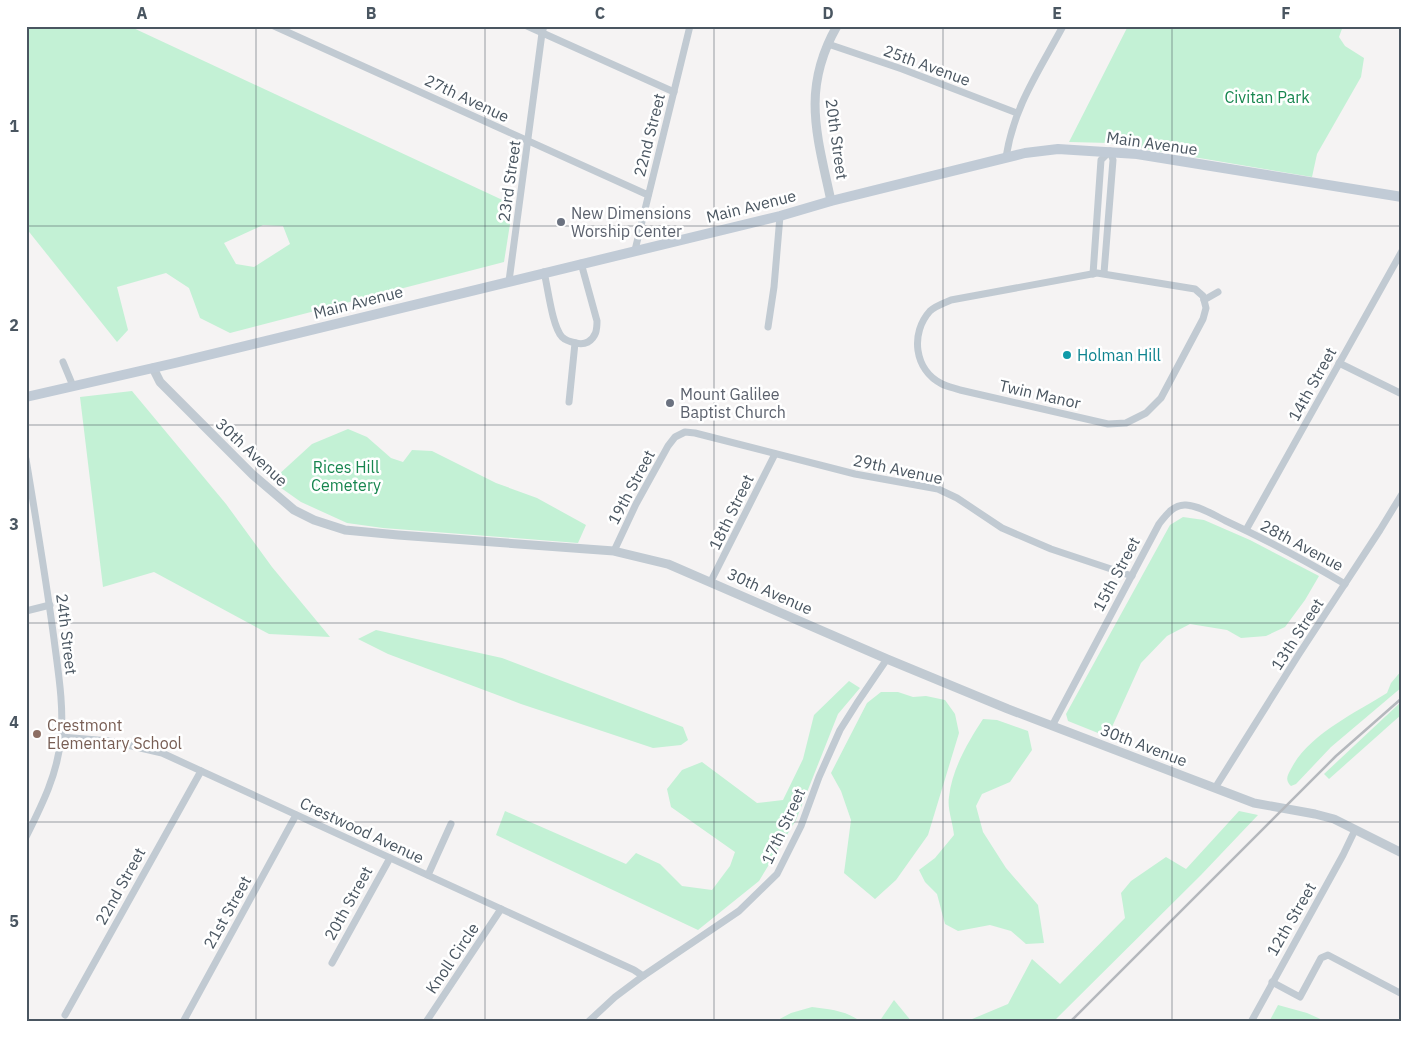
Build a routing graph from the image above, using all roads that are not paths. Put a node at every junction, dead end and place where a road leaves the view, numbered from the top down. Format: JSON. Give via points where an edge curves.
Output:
{"nodes":[{"id":1,"x":274,"y":26,"type":"edge"},
{"id":2,"x":527,"y":26,"type":"edge"},
{"id":3,"x":690,"y":26,"type":"edge"},
{"id":4,"x":837,"y":26,"type":"edge"},
{"id":5,"x":1063,"y":26,"type":"edge"},
{"id":6,"x":543,"y":30,"type":"edge"},
{"id":7,"x":828,"y":44,"type":"junction"},
{"id":8,"x":674,"y":92,"type":"junction"},
{"id":9,"x":1017,"y":113,"type":"junction"},
{"id":10,"x":529,"y":142,"type":"junction"},
{"id":11,"x":1110,"y":151,"type":"junction"},
{"id":12,"x":1006,"y":157,"type":"junction"},
{"id":13,"x":648,"y":195,"type":"junction"},
{"id":14,"x":1402,"y":197,"type":"edge"},
{"id":15,"x":831,"y":201,"type":"junction"},
{"id":16,"x":780,"y":216,"type":"junction"},
{"id":17,"x":635,"y":250,"type":"junction"},
{"id":18,"x":1402,"y":251,"type":"edge"},
{"id":19,"x":581,"y":263,"type":"junction"},
{"id":20,"x":544,"y":272,"type":"junction"},
{"id":21,"x":1104,"y":273,"type":"junction"},
{"id":22,"x":1093,"y":274,"type":"junction"},
{"id":23,"x":509,"y":281,"type":"junction"},
{"id":24,"x":1218,"y":292,"type":"dead end"},
{"id":25,"x":1204,"y":300,"type":"junction"},
{"id":26,"x":768,"y":327,"type":"dead end"},
{"id":27,"x":575,"y":343,"type":"junction"},
{"id":28,"x":63,"y":362,"type":"dead end"},
{"id":29,"x":1339,"y":363,"type":"junction"},
{"id":30,"x":153,"y":368,"type":"junction"},
{"id":31,"x":73,"y":386,"type":"junction"},
{"id":32,"x":1402,"y":394,"type":"edge"},
{"id":33,"x":26,"y":397,"type":"edge"},
{"id":34,"x":569,"y":402,"type":"dead end"},
{"id":35,"x":675,"y":437,"type":"joint"},
{"id":36,"x":775,"y":454,"type":"junction"},
{"id":37,"x":26,"y":459,"type":"edge"},
{"id":38,"x":28,"y":476,"type":"edge"},
{"id":39,"x":1402,"y":494,"type":"edge"},
{"id":40,"x":1246,"y":530,"type":"junction"},
{"id":41,"x":614,"y":551,"type":"junction"},
{"id":42,"x":1132,"y":576,"type":"junction"},
{"id":43,"x":711,"y":581,"type":"junction"},
{"id":44,"x":1345,"y":584,"type":"junction"},
{"id":45,"x":50,"y":605,"type":"junction"},
{"id":46,"x":26,"y":611,"type":"edge"},
{"id":47,"x":888,"y":659,"type":"junction"},
{"id":48,"x":1052,"y":726,"type":"junction"},
{"id":49,"x":61,"y":737,"type":"junction"},
{"id":50,"x":201,"y":771,"type":"junction"},
{"id":51,"x":1215,"y":788,"type":"junction"},
{"id":52,"x":296,"y":815,"type":"junction"},
{"id":53,"x":451,"y":824,"type":"dead end"},
{"id":54,"x":1355,"y":830,"type":"junction"},
{"id":55,"x":26,"y":837,"type":"edge"},
{"id":56,"x":1402,"y":853,"type":"edge"},
{"id":57,"x":390,"y":858,"type":"junction"},
{"id":58,"x":428,"y":875,"type":"junction"},
{"id":59,"x":501,"y":909,"type":"junction"},
{"id":60,"x":332,"y":962,"type":"dead end"},
{"id":61,"x":643,"y":976,"type":"junction"},
{"id":62,"x":1272,"y":982,"type":"junction"},
{"id":63,"x":1402,"y":994,"type":"edge"},
{"id":64,"x":64,"y":1015,"type":"dead end"},
{"id":65,"x":183,"y":1022,"type":"edge"},
{"id":66,"x":426,"y":1022,"type":"edge"},
{"id":67,"x":588,"y":1022,"type":"edge"},
{"id":68,"x":1251,"y":1022,"type":"edge"}],
"edges":[{"from":1,"to":10,"type":"street","name":"27th Avenue"},
{"from":2,"to":6,"type":"street"},
{"from":3,"to":8,"type":"street","name":"22nd Street"},
{"from":4,"to":7,"type":"street","name":"20th Street"},
{"from":5,"to":9,"type":"street"},
{"from":6,"to":8,"type":"street"},
{"from":6,"to":10,"type":"street","name":"23rd Street"},
{"from":7,"to":9,"type":"street","name":"25th Avenue"},
{"from":7,"to":15,"type":"street","name":"20th Street","via":[[816,80],[815,112]]},
{"from":8,"to":13,"type":"street","name":"22nd Street"},
{"from":9,"to":12,"type":"street"},
{"from":10,"to":13,"type":"street","name":"27th Avenue"},
{"from":10,"to":23,"type":"street","name":"23rd Street"},
{"from":11,"to":12,"type":"main road","name":"Main Avenue","via":[[1058,149]]},
{"from":11,"to":14,"type":"main road","name":"Main Avenue"},
{"from":11,"to":21,"type":"street","via":[[1113,160]]},
{"from":11,"to":22,"type":"street","via":[[1101,160]]},
{"from":12,"to":15,"type":"main road","name":"Main Avenue"},
{"from":13,"to":17,"type":"street","name":"22nd Street"},
{"from":15,"to":16,"type":"main road","name":"Main Avenue"},
{"from":16,"to":17,"type":"main road","name":"Main Avenue"},
{"from":16,"to":26,"type":"street"},
{"from":17,"to":19,"type":"main road","name":"Main Avenue"},
{"from":18,"to":29,"type":"street","name":"14th Street"},
{"from":19,"to":20,"type":"main road","name":"Main Avenue"},
{"from":19,"to":27,"type":"street","via":[[597,330],[587,343]]},
{"from":20,"to":23,"type":"main road","name":"Main Avenue"},
{"from":20,"to":27,"type":"street","via":[[556,327],[569,342]]},
{"from":21,"to":22,"type":"street","name":"Twin Manor"},
{"from":21,"to":25,"type":"street","name":"Twin Manor","via":[[1195,289]]},
{"from":22,"to":25,"type":"street","name":"Twin Manor","via":[[950,300],[931,310],[920,327],[917,348],[924,369],[941,383],[960,390],[1108,424],[1126,423],[1146,414],[1161,398],[1198,329],[1206,308]]},
{"from":23,"to":30,"type":"main road","name":"Main Avenue"},
{"from":24,"to":25,"type":"street"},
{"from":27,"to":34,"type":"street"},
{"from":28,"to":31,"type":"street"},
{"from":29,"to":32,"type":"street"},
{"from":29,"to":40,"type":"street","name":"14th Street"},
{"from":30,"to":31,"type":"main road","name":"Main Avenue"},
{"from":30,"to":41,"type":"street","name":"30th Avenue","via":[[160,382],[253,475],[294,510],[314,520],[345,530]]},
{"from":31,"to":33,"type":"main road","name":"Main Avenue"},
{"from":35,"to":36,"type":"street","name":"29th Avenue","via":[[685,432],[695,433]]},
{"from":35,"to":41,"type":"street","name":"19th Street"},
{"from":36,"to":42,"type":"street","name":"29th Avenue","via":[[854,474],[938,489],[1002,528],[1051,549]]},
{"from":36,"to":43,"type":"street","name":"18th Street"},
{"from":37,"to":38,"type":"street","name":"24th Street"},
{"from":38,"to":45,"type":"street","name":"24th Street"},
{"from":39,"to":44,"type":"street","name":"13th Street"},
{"from":40,"to":42,"type":"street","name":"15th Street","via":[[1204,510],[1186,505],[1175,508],[1159,524]]},
{"from":40,"to":44,"type":"street","name":"28th Avenue"},
{"from":41,"to":43,"type":"street","name":"30th Avenue","via":[[668,564]]},
{"from":42,"to":48,"type":"street","name":"15th Street"},
{"from":43,"to":47,"type":"street","name":"30th Avenue"},
{"from":44,"to":51,"type":"street","name":"13th Street"},
{"from":45,"to":46,"type":"street"},
{"from":45,"to":49,"type":"street","name":"24th Street","via":[[61,698]]},
{"from":47,"to":48,"type":"street","name":"30th Avenue"},
{"from":47,"to":61,"type":"street","name":"17th Street","via":[[840,730],[801,826],[777,874],[738,911]]},
{"from":48,"to":51,"type":"street","name":"30th Avenue"},
{"from":49,"to":50,"type":"street","name":"Crestwood Avenue","via":[[132,745],[162,753]]},
{"from":49,"to":55,"type":"street","name":"24th Street","via":[[51,784]]},
{"from":50,"to":52,"type":"street","name":"Crestwood Avenue"},
{"from":50,"to":64,"type":"street","name":"22nd Street"},
{"from":51,"to":54,"type":"street","name":"30th Avenue","via":[[1264,806],[1334,819]]},
{"from":52,"to":57,"type":"street","name":"Crestwood Avenue"},
{"from":52,"to":65,"type":"street","name":"21st Street"},
{"from":53,"to":58,"type":"street"},
{"from":54,"to":56,"type":"street","name":"30th Avenue"},
{"from":54,"to":62,"type":"street","name":"12th Street"},
{"from":57,"to":58,"type":"street","name":"Crestwood Avenue"},
{"from":57,"to":60,"type":"street","name":"20th Street"},
{"from":58,"to":59,"type":"street","name":"Crestwood Avenue"},
{"from":59,"to":61,"type":"street","name":"Crestwood Avenue"},
{"from":59,"to":66,"type":"street","name":"Knoll Circle"},
{"from":61,"to":67,"type":"street","name":"17th Street"},
{"from":62,"to":63,"type":"street","via":[[1300,997],[1321,958],[1328,955]]},
{"from":62,"to":68,"type":"street","name":"12th Street"}]}
